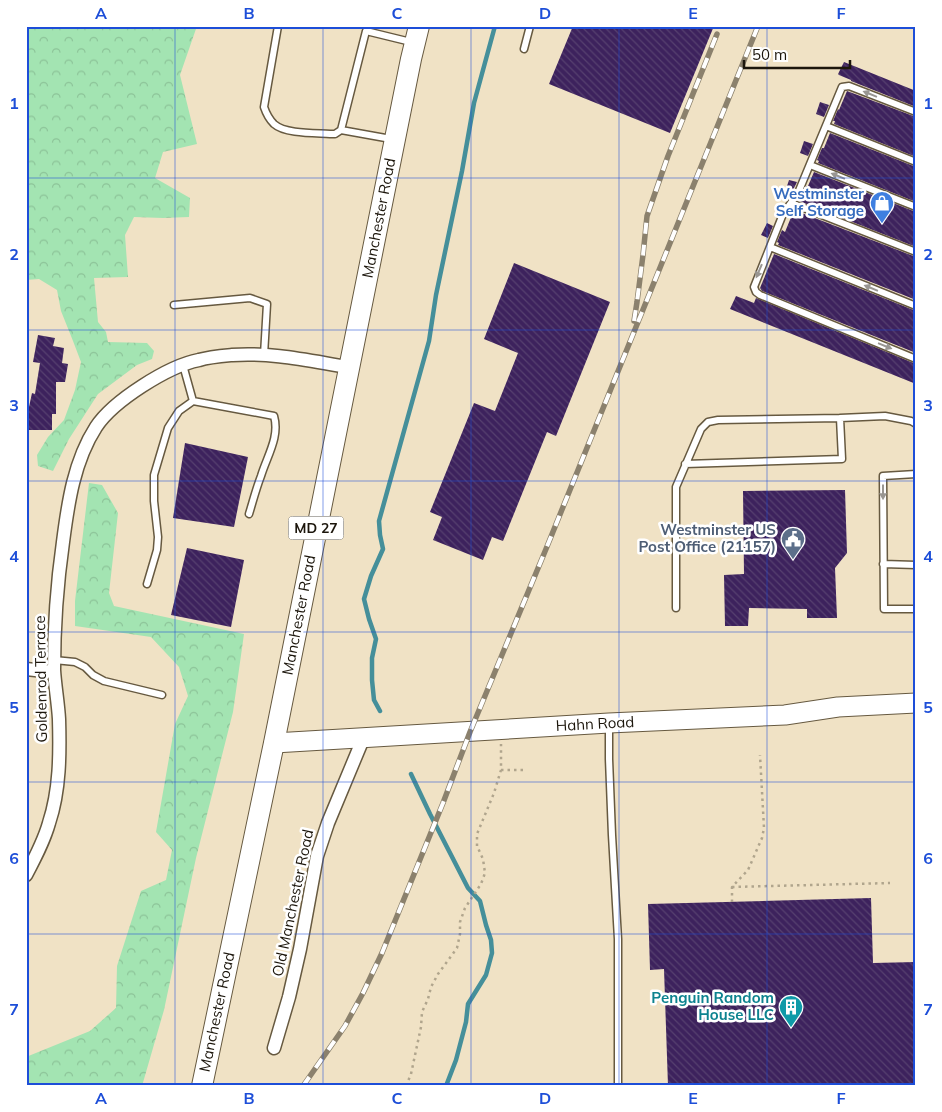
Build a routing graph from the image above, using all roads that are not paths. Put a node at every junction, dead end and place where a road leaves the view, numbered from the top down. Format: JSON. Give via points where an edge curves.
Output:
{"nodes":[{"id":1,"x":278,"y":26,"type":"edge"},
{"id":2,"x":530,"y":26,"type":"edge"},
{"id":3,"x":364,"y":28,"type":"edge"},
{"id":4,"x":417,"y":35,"type":"edge"},
{"id":5,"x":524,"y":49,"type":"dead end"},
{"id":6,"x":916,"y":112,"type":"edge"},
{"id":7,"x":826,"y":126,"type":"junction"},
{"id":8,"x":341,"y":130,"type":"junction"},
{"id":9,"x":394,"y":140,"type":"junction"},
{"id":10,"x":916,"y":162,"type":"edge"},
{"id":11,"x":810,"y":165,"type":"junction"},
{"id":12,"x":792,"y":203,"type":"junction"},
{"id":13,"x":916,"y":207,"type":"edge"},
{"id":14,"x":770,"y":247,"type":"junction"},
{"id":15,"x":916,"y":252,"type":"edge"},
{"id":16,"x":174,"y":305,"type":"dead end"},
{"id":17,"x":916,"y":306,"type":"edge"},
{"id":18,"x":264,"y":355,"type":"junction"},
{"id":19,"x":916,"y":358,"type":"edge"},
{"id":20,"x":183,"y":365,"type":"junction"},
{"id":21,"x":348,"y":367,"type":"junction"},
{"id":22,"x":193,"y":401,"type":"junction"},
{"id":23,"x":840,"y":418,"type":"junction"},
{"id":24,"x":916,"y":424,"type":"edge"},
{"id":25,"x":685,"y":464,"type":"junction"},
{"id":26,"x":916,"y":474,"type":"edge"},
{"id":27,"x":249,"y":514,"type":"dead end"},
{"id":28,"x":883,"y":564,"type":"junction"},
{"id":29,"x":916,"y":565,"type":"edge"},
{"id":30,"x":146,"y":584,"type":"dead end"},
{"id":31,"x":676,"y":608,"type":"dead end"},
{"id":32,"x":916,"y":609,"type":"edge"},
{"id":33,"x":54,"y":666,"type":"junction"},
{"id":34,"x":26,"y":668,"type":"edge"},
{"id":35,"x":162,"y":695,"type":"dead end"},
{"id":36,"x":916,"y":702,"type":"edge"},
{"id":37,"x":609,"y":723,"type":"junction"},
{"id":38,"x":362,"y":739,"type":"junction"},
{"id":39,"x":274,"y":743,"type":"junction"},
{"id":40,"x":26,"y":875,"type":"edge"},
{"id":41,"x":274,"y":1048,"type":"dead end"},
{"id":42,"x":202,"y":1086,"type":"edge"},
{"id":43,"x":618,"y":1086,"type":"edge"}],
"edges":[{"from":1,"to":8,"type":"lane","via":[[264,107],[266,114],[274,124],[288,130],[330,134]]},
{"from":2,"to":5,"type":"lane"},
{"from":3,"to":4,"type":"lane"},
{"from":3,"to":8,"type":"lane"},
{"from":4,"to":9,"type":"main road","name":"Manchester Road","number":"MD 27"},
{"from":6,"to":7,"type":"lane","one_way":true,"via":[[847,86],[842,87]]},
{"from":7,"to":10,"type":"lane"},
{"from":7,"to":11,"type":"lane"},
{"from":8,"to":9,"type":"lane"},
{"from":9,"to":21,"type":"main road","name":"Manchester Road","number":"MD 27"},
{"from":11,"to":12,"type":"lane"},
{"from":13,"to":11,"type":"lane","one_way":true},
{"from":12,"to":14,"type":"lane","via":[[783,214]]},
{"from":12,"to":15,"type":"lane"},
{"from":17,"to":14,"type":"lane","one_way":true},
{"from":14,"to":19,"type":"lane","one_way":true,"via":[[754,285],[758,294]]},
{"from":16,"to":18,"type":"lane","via":[[250,298],[267,304]]},
{"from":18,"to":20,"type":"street","name":"Goldenrod Terrace","via":[[233,355]]},
{"from":18,"to":21,"type":"street","name":"Goldenrod Terrace"},
{"from":20,"to":22,"type":"lane"},
{"from":20,"to":33,"type":"street","name":"Goldenrod Terrace","via":[[150,382],[113,408],[97,425],[89,440],[77,468],[67,509],[60,558]]},
{"from":21,"to":39,"type":"main road","name":"Manchester Road","number":"MD 27"},
{"from":22,"to":27,"type":"lane","via":[[274,416],[273,444]]},
{"from":22,"to":30,"type":"lane","via":[[179,411],[168,428],[154,475],[158,537]]},
{"from":23,"to":24,"type":"lane","via":[[886,416]]},
{"from":23,"to":25,"type":"lane","via":[[708,422],[701,429]]},
{"from":23,"to":25,"type":"lane","via":[[842,459]]},
{"from":25,"to":31,"type":"lane","via":[[676,488]]},
{"from":26,"to":28,"type":"lane","one_way":true,"via":[[883,476]]},
{"from":28,"to":29,"type":"lane"},
{"from":28,"to":32,"type":"lane","via":[[884,609]]},
{"from":33,"to":34,"type":"street"},
{"from":33,"to":35,"type":"lane","via":[[75,662],[104,681]]},
{"from":33,"to":40,"type":"street","name":"Goldenrod Terrace","via":[[59,718],[56,798],[49,824]]},
{"from":36,"to":37,"type":"main road","name":"Hahn Road","via":[[838,707],[785,715]]},
{"from":37,"to":38,"type":"main road","name":"Hahn Road"},
{"from":37,"to":43,"type":"lane","via":[[618,939]]},
{"from":38,"to":39,"type":"main road","name":"Hahn Road"},
{"from":38,"to":41,"type":"street","name":"Old Manchester Road","via":[[328,822],[318,856],[300,949]]},
{"from":39,"to":42,"type":"main road","name":"Manchester Road","number":"MD 27"}]}
